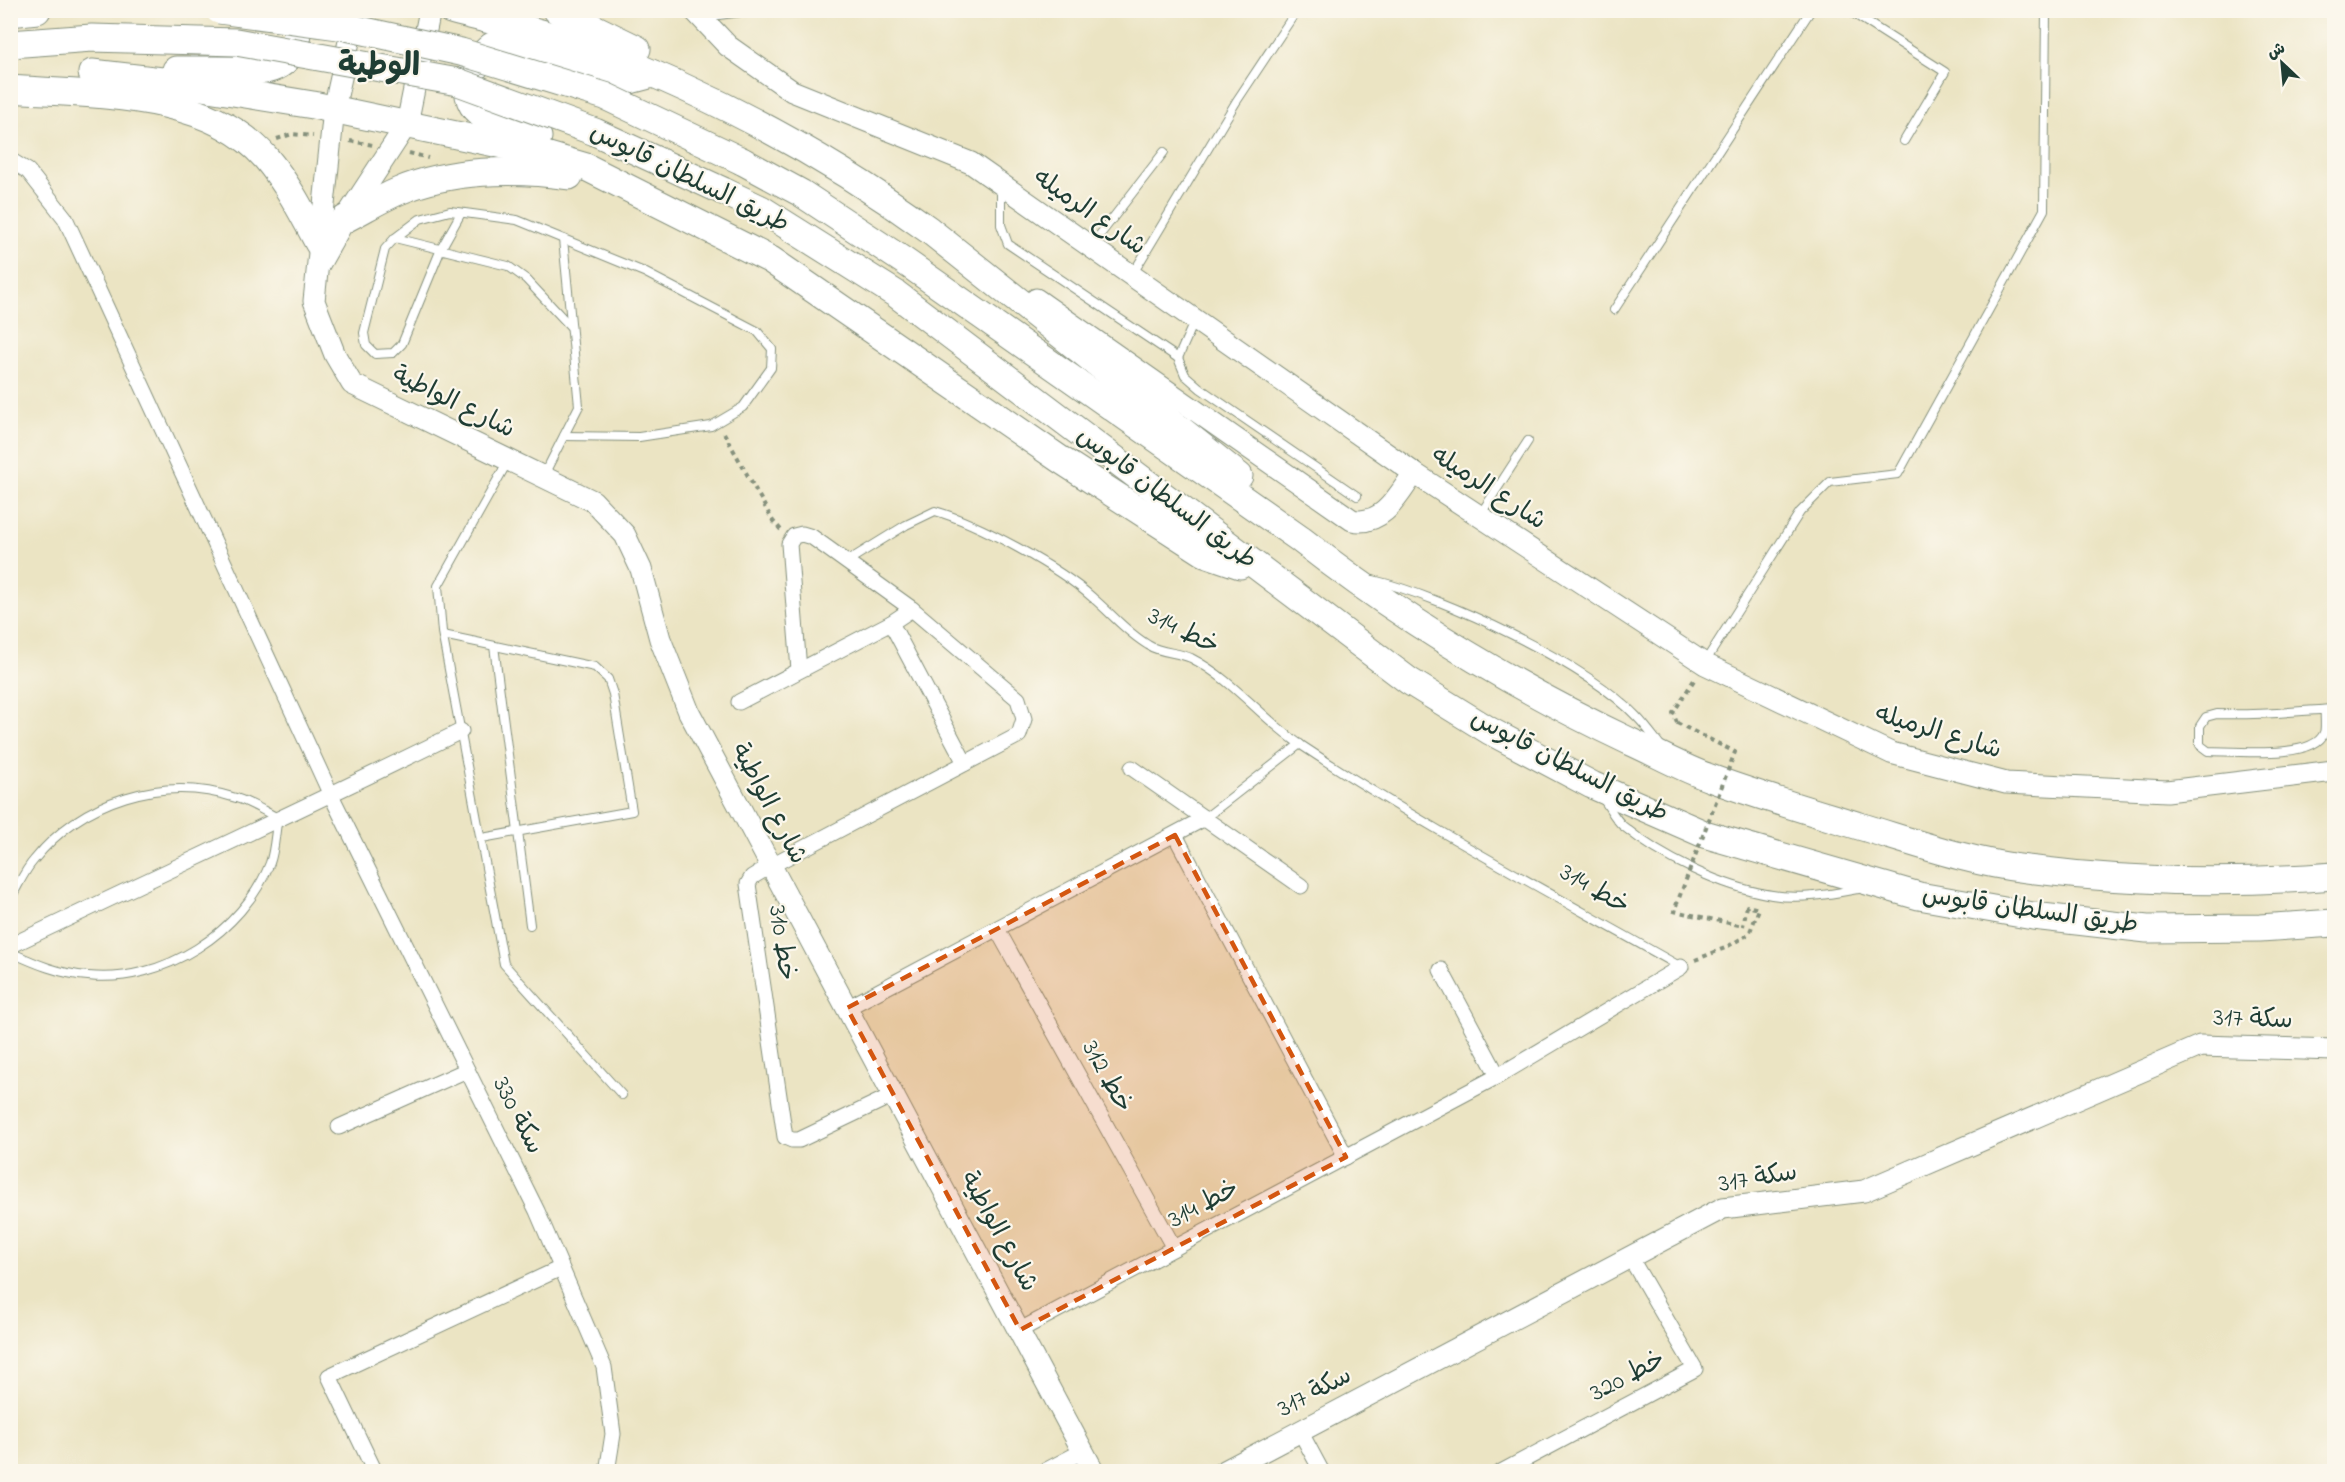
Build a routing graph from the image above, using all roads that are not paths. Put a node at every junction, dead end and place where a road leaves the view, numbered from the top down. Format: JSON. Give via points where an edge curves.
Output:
{"nodes":[{"id":1,"x":37,"y":10,"type":"edge"},
{"id":2,"x":219,"y":10,"type":"edge"},
{"id":3,"x":292,"y":10,"type":"edge"},
{"id":4,"x":356,"y":10,"type":"edge"},
{"id":5,"x":430,"y":10,"type":"edge"},
{"id":6,"x":451,"y":10,"type":"edge"},
{"id":7,"x":557,"y":10,"type":"edge"},
{"id":8,"x":756,"y":10,"type":"edge"},
{"id":9,"x":1297,"y":10,"type":"edge"},
{"id":10,"x":1811,"y":10,"type":"edge"},
{"id":11,"x":1848,"y":10,"type":"edge"},
{"id":12,"x":2046,"y":10,"type":"edge"},
{"id":13,"x":10,"y":13,"type":"edge"},
{"id":14,"x":698,"y":14,"type":"edge"},
{"id":15,"x":10,"y":44,"type":"edge"},
{"id":16,"x":92,"y":73,"type":"junction"},
{"id":17,"x":653,"y":74,"type":"junction"},
{"id":18,"x":10,"y":80,"type":"edge"},
{"id":19,"x":10,"y":89,"type":"edge"},
{"id":20,"x":334,"y":109,"type":"junction"},
{"id":21,"x":407,"y":124,"type":"junction"},
{"id":22,"x":766,"y":128,"type":"junction"},
{"id":23,"x":1904,"y":141,"type":"dead end"},
{"id":24,"x":1164,"y":152,"type":"dead end"},
{"id":25,"x":10,"y":160,"type":"edge"},
{"id":26,"x":586,"y":167,"type":"junction"},
{"id":27,"x":1001,"y":184,"type":"junction"},
{"id":28,"x":631,"y":190,"type":"junction"},
{"id":29,"x":461,"y":213,"type":"junction"},
{"id":30,"x":345,"y":219,"type":"junction"},
{"id":31,"x":929,"y":230,"type":"junction"},
{"id":32,"x":395,"y":238,"type":"junction"},
{"id":33,"x":563,"y":239,"type":"junction"},
{"id":34,"x":319,"y":244,"type":"junction"},
{"id":35,"x":1091,"y":246,"type":"junction"},
{"id":36,"x":441,"y":249,"type":"junction"},
{"id":37,"x":315,"y":272,"type":"junction"},
{"id":38,"x":1131,"y":276,"type":"junction"},
{"id":39,"x":1614,"y":310,"type":"dead end"},
{"id":40,"x":1194,"y":320,"type":"junction"},
{"id":41,"x":571,"y":327,"type":"junction"},
{"id":42,"x":1178,"y":358,"type":"junction"},
{"id":43,"x":564,"y":436,"type":"junction"},
{"id":44,"x":1528,"y":441,"type":"dead end"},
{"id":45,"x":508,"y":460,"type":"junction"},
{"id":46,"x":1414,"y":472,"type":"junction"},
{"id":47,"x":545,"y":474,"type":"junction"},
{"id":48,"x":1357,"y":496,"type":"dead end"},
{"id":49,"x":1480,"y":515,"type":"junction"},
{"id":50,"x":1300,"y":539,"type":"junction"},
{"id":51,"x":846,"y":562,"type":"junction"},
{"id":52,"x":1342,"y":572,"type":"junction"},
{"id":53,"x":1264,"y":574,"type":"junction"},
{"id":54,"x":912,"y":609,"type":"junction"},
{"id":55,"x":891,"y":623,"type":"junction"},
{"id":56,"x":442,"y":635,"type":"junction"},
{"id":57,"x":494,"y":646,"type":"junction"},
{"id":58,"x":1705,"y":664,"type":"junction"},
{"id":59,"x":799,"y":670,"type":"junction"},
{"id":60,"x":739,"y":702,"type":"dead end"},
{"id":61,"x":2334,"y":709,"type":"edge"},
{"id":62,"x":2325,"y":710,"type":"junction"},
{"id":63,"x":460,"y":731,"type":"junction"},
{"id":64,"x":1300,"y":744,"type":"junction"},
{"id":65,"x":1675,"y":762,"type":"junction"},
{"id":66,"x":964,"y":764,"type":"junction"},
{"id":67,"x":1132,"y":768,"type":"dead end"},
{"id":68,"x":2334,"y":771,"type":"edge"},
{"id":69,"x":1592,"y":785,"type":"junction"},
{"id":70,"x":332,"y":795,"type":"junction"},
{"id":71,"x":278,"y":818,"type":"junction"},
{"id":72,"x":1205,"y":818,"type":"junction"},
{"id":73,"x":518,"y":832,"type":"junction"},
{"id":74,"x":1175,"y":835,"type":"junction"},
{"id":75,"x":482,"y":838,"type":"junction"},
{"id":76,"x":771,"y":866,"type":"junction"},
{"id":77,"x":2334,"y":876,"type":"edge"},
{"id":78,"x":1881,"y":885,"type":"junction"},
{"id":79,"x":1301,"y":886,"type":"dead end"},
{"id":80,"x":10,"y":899,"type":"edge"},
{"id":81,"x":2334,"y":923,"type":"edge"},
{"id":82,"x":530,"y":925,"type":"dead end"},
{"id":83,"x":2260,"y":928,"type":"junction"},
{"id":84,"x":997,"y":929,"type":"junction"},
{"id":85,"x":2334,"y":942,"type":"edge"},
{"id":86,"x":10,"y":946,"type":"edge"},
{"id":87,"x":10,"y":952,"type":"edge"},
{"id":88,"x":1681,"y":967,"type":"joint"},
{"id":89,"x":1441,"y":970,"type":"dead end"},
{"id":90,"x":847,"y":1008,"type":"junction"},
{"id":91,"x":2334,"y":1050,"type":"edge"},
{"id":92,"x":467,"y":1070,"type":"junction"},
{"id":93,"x":1498,"y":1076,"type":"junction"},
{"id":94,"x":622,"y":1095,"type":"dead end"},
{"id":95,"x":893,"y":1095,"type":"junction"},
{"id":96,"x":339,"y":1127,"type":"dead end"},
{"id":97,"x":1346,"y":1157,"type":"junction"},
{"id":98,"x":1174,"y":1248,"type":"junction"},
{"id":99,"x":1630,"y":1257,"type":"junction"},
{"id":100,"x":561,"y":1268,"type":"junction"},
{"id":101,"x":1020,"y":1330,"type":"junction"},
{"id":102,"x":1300,"y":1431,"type":"junction"},
{"id":103,"x":1083,"y":1451,"type":"junction"},
{"id":104,"x":375,"y":1472,"type":"edge"},
{"id":105,"x":607,"y":1472,"type":"edge"},
{"id":106,"x":1043,"y":1472,"type":"edge"},
{"id":107,"x":1094,"y":1472,"type":"edge"},
{"id":108,"x":1223,"y":1472,"type":"edge"},
{"id":109,"x":1322,"y":1472,"type":"edge"},
{"id":110,"x":1502,"y":1472,"type":"edge"}],
"edges":[{"from":1,"to":13,"type":"highway"},
{"from":2,"to":50,"type":"highway","name":"طريق السلطان قابوس","bridge":true,"via":[[346,27],[461,52],[605,96],[742,161],[801,193],[904,261]]},
{"from":3,"to":16,"type":"highway","via":[[298,24],[297,40],[278,67]]},
{"from":4,"to":20,"type":"street","name":"شارع الواطية"},
{"from":5,"to":21,"type":"street"},
{"from":6,"to":17,"type":"highway","via":[[590,48]]},
{"from":7,"to":22,"type":"highway","via":[[689,74]]},
{"from":8,"to":14,"type":"lane"},
{"from":9,"to":38,"type":"lane","via":[[1236,102]]},
{"from":10,"to":39,"type":"lane"},
{"from":11,"to":23,"type":"lane","via":[[1945,72]]},
{"from":12,"to":58,"type":"lane","via":[[2044,210],[1898,474],[1830,482],[1800,512]]},
{"from":14,"to":27,"type":"street","name":"شارع الرميله","via":[[728,46],[792,91],[971,163]]},
{"from":15,"to":53,"type":"highway","name":"طريق السلطان قابوس","bridge":true,"via":[[92,38],[236,42],[458,82],[596,132],[761,209],[896,294]]},
{"from":16,"to":18,"type":"highway"},
{"from":16,"to":20,"type":"highway"},
{"from":17,"to":22,"type":"highway"},
{"from":17,"to":26,"type":"highway","via":[[619,82],[510,44],[492,46],[479,59],[468,92],[479,113],[568,148]]},
{"from":19,"to":34,"type":"highway","via":[[180,107],[221,122],[265,158],[295,199]]},
{"from":20,"to":21,"type":"highway"},
{"from":20,"to":34,"type":"street","name":"شارع الواطية"},
{"from":21,"to":26,"type":"highway"},
{"from":21,"to":30,"type":"street"},
{"from":22,"to":31,"type":"highway","via":[[894,204]]},
{"from":24,"to":35,"type":"lane"},
{"from":25,"to":70,"type":"street","name":"سكة 330","via":[[28,171],[65,218]]},
{"from":26,"to":28,"type":"highway"},
{"from":27,"to":35,"type":"street","name":"شارع الرميله"},
{"from":27,"to":42,"type":"lane","via":[[1001,225],[1008,244]]},
{"from":28,"to":30,"type":"highway","via":[[533,171],[467,175],[400,190]]},
{"from":28,"to":53,"type":"highway","via":[[771,260],[1060,460],[1205,553]]},
{"from":29,"to":32,"type":"lane","via":[[450,211],[428,217]]},
{"from":29,"to":33,"type":"lane","via":[[517,220]]},
{"from":29,"to":36,"type":"lane"},
{"from":30,"to":37,"type":"street"},
{"from":31,"to":46,"type":"street","via":[[955,241],[1352,520],[1370,520],[1383,514]]},
{"from":31,"to":50,"type":"highway","via":[[1263,496]]},
{"from":32,"to":36,"type":"lane"},
{"from":32,"to":36,"type":"lane","via":[[385,249],[364,333],[370,350],[381,355],[393,353],[402,344]]},
{"from":33,"to":41,"type":"lane"},
{"from":33,"to":43,"type":"lane","via":[[644,272],[757,331],[772,349],[771,368],[743,407],[711,426],[639,437]]},
{"from":34,"to":37,"type":"street","name":"شارع الواطية"},
{"from":35,"to":38,"type":"street","name":"شارع الرميله"},
{"from":36,"to":41,"type":"lane","via":[[508,266],[526,279]]},
{"from":37,"to":45,"type":"street","name":"شارع الواطية","via":[[314,301],[335,356],[352,384]]},
{"from":38,"to":40,"type":"street","name":"شارع الرميله"},
{"from":40,"to":42,"type":"lane"},
{"from":40,"to":46,"type":"street","name":"شارع الرميله"},
{"from":41,"to":43,"type":"lane","via":[[579,406]]},
{"from":42,"to":48,"type":"lane","via":[[1185,375],[1201,389]]},
{"from":43,"to":47,"type":"lane"},
{"from":44,"to":49,"type":"lane"},
{"from":45,"to":47,"type":"street","name":"شارع الواطية"},
{"from":45,"to":56,"type":"lane","via":[[438,586]]},
{"from":46,"to":49,"type":"street","name":"شارع الرميله"},
{"from":47,"to":76,"type":"street","name":"شارع الواطية","via":[[593,501],[625,535],[641,569],[660,639],[689,712]]},
{"from":49,"to":58,"type":"street","name":"شارع الرميله"},
{"from":50,"to":52,"type":"highway","name":"طريق السلطان قابوس"},
{"from":51,"to":54,"type":"street"},
{"from":51,"to":59,"type":"street","via":[[807,535],[798,534],[791,540]]},
{"from":51,"to":64,"type":"lane","name":"خط 314","via":[[935,511],[961,519],[1072,582],[1149,647],[1190,658],[1221,678]]},
{"from":52,"to":65,"type":"highway","name":"طريق السلطان قابوس","via":[[1518,684]]},
{"from":52,"to":65,"type":"lane","via":[[1384,582],[1464,613],[1557,659],[1636,715]]},
{"from":53,"to":69,"type":"highway","name":"طريق السلطان قابوس","via":[[1409,681]]},
{"from":54,"to":55,"type":"street"},
{"from":54,"to":66,"type":"street","name":"خط 310","via":[[1018,699],[1024,720],[1019,735]]},
{"from":55,"to":59,"type":"street"},
{"from":55,"to":66,"type":"street"},
{"from":56,"to":57,"type":"lane"},
{"from":56,"to":63,"type":"lane"},
{"from":57,"to":73,"type":"lane"},
{"from":57,"to":73,"type":"lane","via":[[596,667],[608,679],[632,811]]},
{"from":58,"to":68,"type":"street","name":"شارع الرميله","via":[[1892,753],[2006,783],[2167,791]]},
{"from":59,"to":60,"type":"street"},
{"from":61,"to":62,"type":"lane"},
{"from":62,"to":62,"type":"lane","via":[[2324,733],[2314,746],[2280,751],[2208,751],[2200,745],[2200,726],[2206,717]]},
{"from":63,"to":70,"type":"street"},
{"from":63,"to":75,"type":"lane"},
{"from":64,"to":72,"type":"lane"},
{"from":64,"to":88,"type":"lane","name":"خط 314","via":[[1451,837]]},
{"from":65,"to":77,"type":"highway","name":"طريق السلطان قابوس","via":[[1709,778],[1926,846],[2025,869],[2148,878],[2278,880]]},
{"from":66,"to":76,"type":"street","name":"خط 310"},
{"from":67,"to":72,"type":"street"},
{"from":69,"to":78,"type":"highway","name":"طريق السلطان قابوس","via":[[1704,834]]},
{"from":69,"to":78,"type":"lane","via":[[1622,825],[1684,865],[1728,884],[1773,896],[1819,896]]},
{"from":70,"to":71,"type":"street"},
{"from":70,"to":92,"type":"street","name":"سكة 330"},
{"from":71,"to":80,"type":"lane","via":[[237,798],[192,789],[147,791],[104,804],[65,828],[33,861]]},
{"from":71,"to":86,"type":"street"},
{"from":71,"to":87,"type":"lane","via":[[270,862],[248,902],[217,935],[179,960],[135,974],[90,977],[46,969]]},
{"from":72,"to":74,"type":"street"},
{"from":72,"to":79,"type":"street"},
{"from":73,"to":75,"type":"lane"},
{"from":73,"to":82,"type":"lane"},
{"from":74,"to":84,"type":"street"},
{"from":74,"to":97,"type":"street"},
{"from":75,"to":94,"type":"lane","via":[[504,964]]},
{"from":76,"to":90,"type":"street","name":"شارع الواطية"},
{"from":76,"to":95,"type":"street","name":"خط 310","via":[[752,877],[748,888],[784,1134],[799,1140]]},
{"from":78,"to":83,"type":"highway","name":"طريق السلطان قابوس","via":[[1919,896],[2033,916],[2147,928]]},
{"from":81,"to":83,"type":"highway","name":"طريق السلطان قابوس"},
{"from":83,"to":85,"type":"highway","via":[[2288,944]]},
{"from":84,"to":90,"type":"street"},
{"from":84,"to":98,"type":"street","name":"خط 312"},
{"from":88,"to":93,"type":"street","name":"خط 314"},
{"from":89,"to":93,"type":"street"},
{"from":90,"to":95,"type":"street","name":"شارع الواطية"},
{"from":91,"to":99,"type":"street","name":"سكة 317","via":[[2200,1046],[1864,1191],[1723,1208]]},
{"from":92,"to":96,"type":"street"},
{"from":92,"to":100,"type":"street","name":"سكة 330","via":[[537,1210]]},
{"from":93,"to":97,"type":"street","name":"خط 314"},
{"from":95,"to":101,"type":"street","name":"شارع الواطية"},
{"from":97,"to":98,"type":"street","name":"خط 314"},
{"from":98,"to":101,"type":"street","name":"خط 314"},
{"from":99,"to":102,"type":"street","name":"سكة 317"},
{"from":99,"to":110,"type":"street","name":"خط 320","via":[[1695,1369]]},
{"from":100,"to":104,"type":"street","via":[[329,1376]]},
{"from":100,"to":105,"type":"street","name":"سكة 330","via":[[604,1367],[613,1434]]},
{"from":101,"to":103,"type":"street","name":"شارع الواطية"},
{"from":102,"to":108,"type":"street","name":"سكة 317"},
{"from":102,"to":109,"type":"street"},
{"from":103,"to":106,"type":"street"},
{"from":103,"to":107,"type":"street","name":"شارع الواطية"}]}
